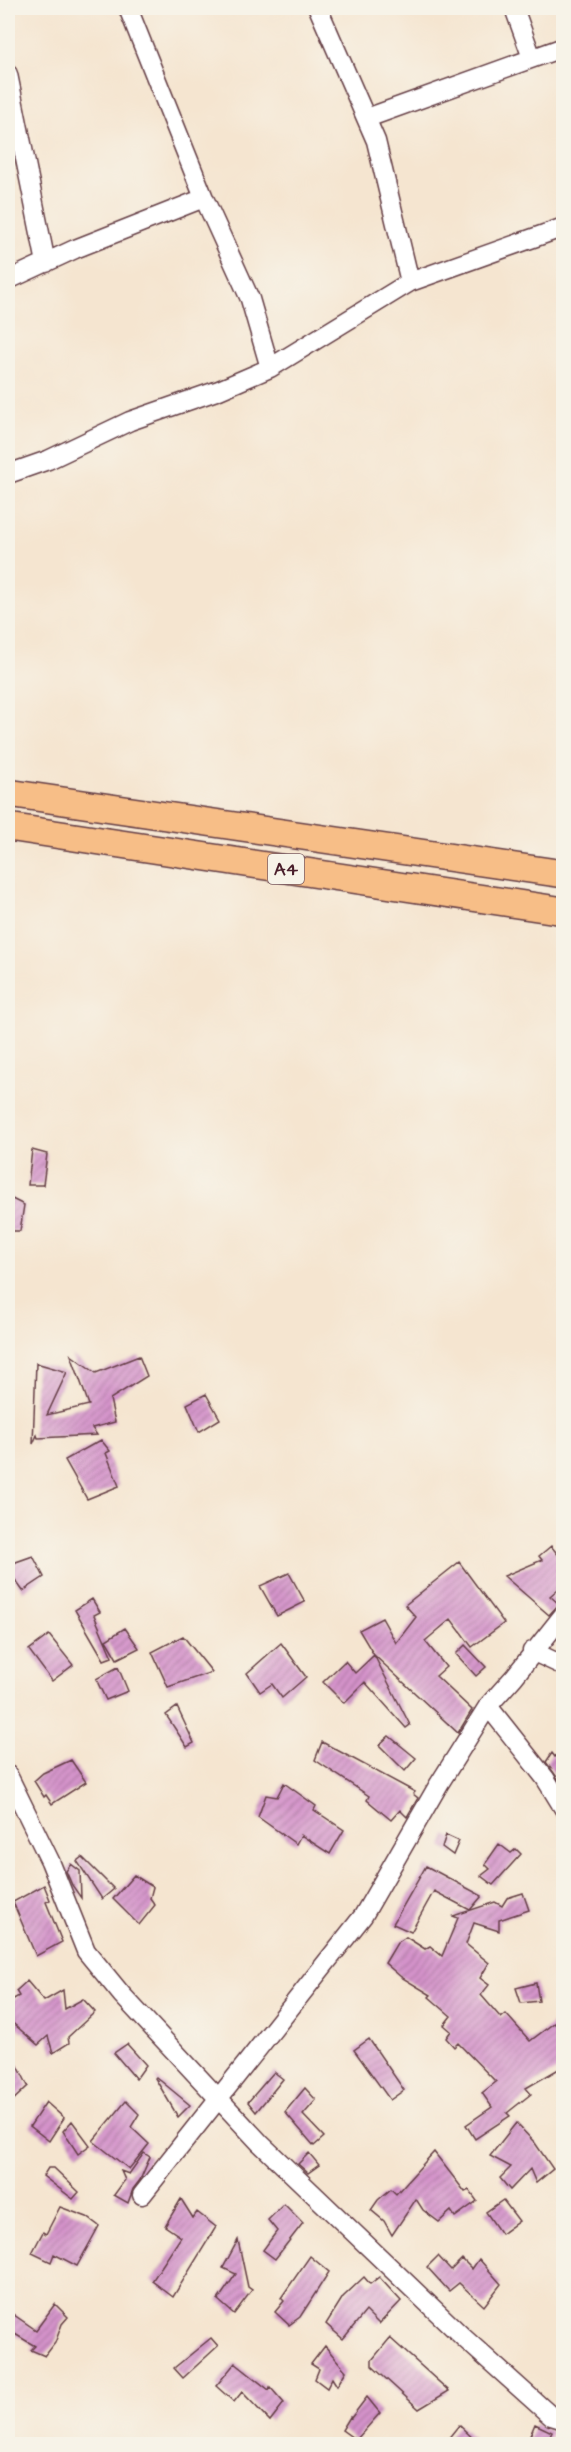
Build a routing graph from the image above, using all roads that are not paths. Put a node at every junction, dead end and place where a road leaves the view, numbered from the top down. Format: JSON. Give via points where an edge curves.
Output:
{"nodes":[{"id":1,"x":128,"y":8,"type":"edge"},
{"id":2,"x":318,"y":8,"type":"edge"},
{"id":3,"x":514,"y":8,"type":"edge"},
{"id":4,"x":564,"y":47,"type":"edge"},
{"id":5,"x":532,"y":58,"type":"junction"},
{"id":6,"x":8,"y":74,"type":"edge"},
{"id":7,"x":367,"y":118,"type":"junction"},
{"id":8,"x":204,"y":198,"type":"junction"},
{"id":9,"x":564,"y":227,"type":"edge"},
{"id":10,"x":46,"y":263,"type":"junction"},
{"id":11,"x":8,"y":280,"type":"edge"},
{"id":12,"x":410,"y":282,"type":"junction"},
{"id":13,"x":270,"y":368,"type":"junction"},
{"id":14,"x":8,"y":474,"type":"edge"},
{"id":15,"x":8,"y":793,"type":"edge"},
{"id":16,"x":8,"y":827,"type":"edge"},
{"id":17,"x":564,"y":874,"type":"edge"},
{"id":18,"x":564,"y":911,"type":"edge"},
{"id":19,"x":564,"y":1614,"type":"edge"},
{"id":20,"x":532,"y":1651,"type":"junction"},
{"id":21,"x":564,"y":1666,"type":"edge"},
{"id":22,"x":488,"y":1706,"type":"junction"},
{"id":23,"x":8,"y":1775,"type":"edge"},
{"id":24,"x":564,"y":1809,"type":"edge"},
{"id":25,"x":218,"y":2098,"type":"junction"},
{"id":26,"x":142,"y":2195,"type":"dead end"},
{"id":27,"x":564,"y":2420,"type":"edge"}],
"edges":[{"from":1,"to":8,"type":"street"},
{"from":2,"to":7,"type":"street"},
{"from":3,"to":5,"type":"street"},
{"from":4,"to":5,"type":"street"},
{"from":5,"to":7,"type":"street"},
{"from":6,"to":10,"type":"street"},
{"from":7,"to":12,"type":"street"},
{"from":8,"to":10,"type":"street"},
{"from":8,"to":13,"type":"street","via":[[250,299]]},
{"from":9,"to":12,"type":"street"},
{"from":10,"to":11,"type":"street"},
{"from":12,"to":13,"type":"street"},
{"from":13,"to":14,"type":"street","via":[[130,421],[48,460]]},
{"from":15,"to":17,"type":"highway","number":"A4"},
{"from":16,"to":18,"type":"highway","number":"A4"},
{"from":19,"to":20,"type":"street"},
{"from":20,"to":21,"type":"street"},
{"from":20,"to":22,"type":"street"},
{"from":22,"to":24,"type":"street","via":[[545,1778]]},
{"from":22,"to":25,"type":"street","via":[[363,1916]]},
{"from":23,"to":25,"type":"street","via":[[50,1861],[86,1951]]},
{"from":25,"to":26,"type":"street"},
{"from":25,"to":27,"type":"street","via":[[464,2338],[551,2416]]}]}
